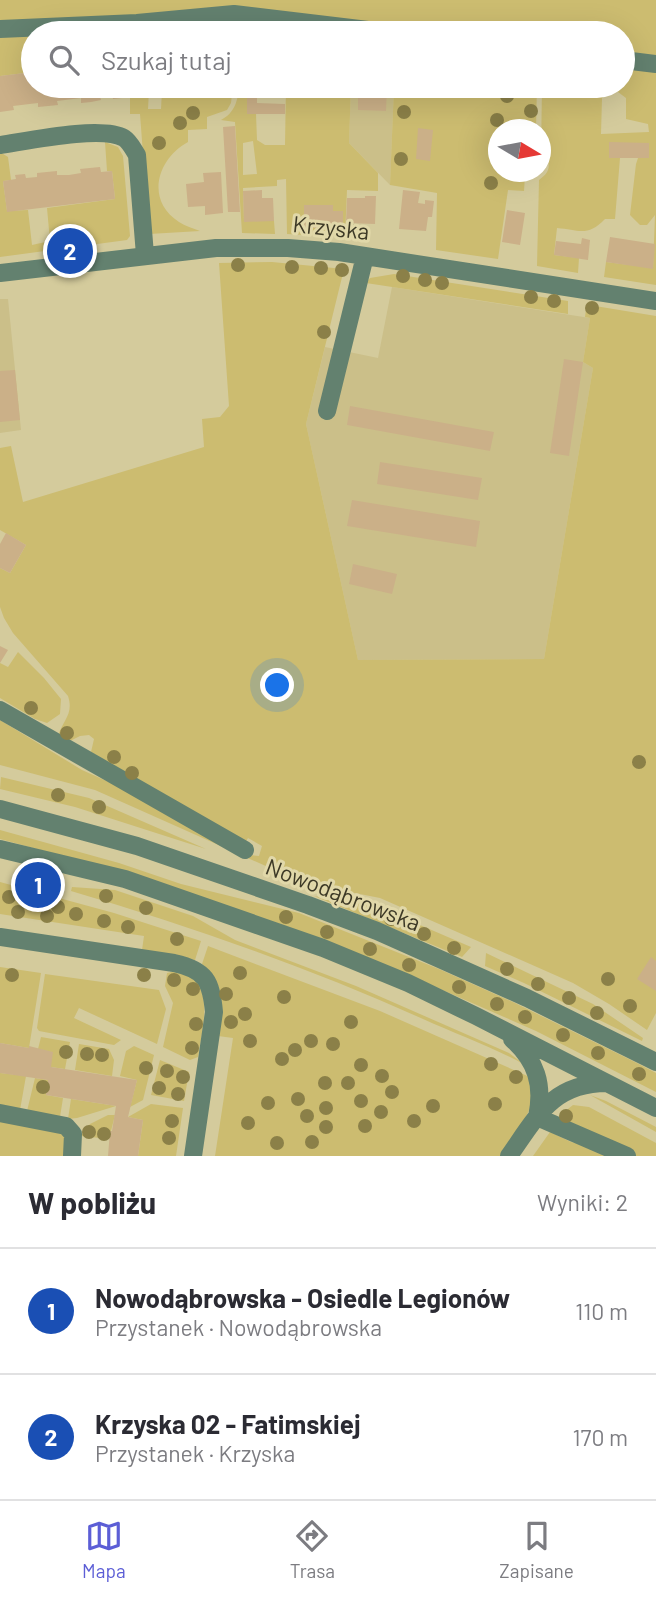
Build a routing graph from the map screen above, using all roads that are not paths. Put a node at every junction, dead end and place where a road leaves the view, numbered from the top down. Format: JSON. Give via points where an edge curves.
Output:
{"nodes":[{"id":1,"x":159,"y":21,"type":"edge"},
{"id":2,"x":293,"y":21,"type":"edge"},
{"id":3,"x":21,"y":28,"type":"edge"},
{"id":4,"x":0,"y":29,"type":"edge"},
{"id":5,"x":635,"y":61,"type":"edge"},
{"id":6,"x":656,"y":64,"type":"edge"},
{"id":7,"x":0,"y":145,"type":"edge"},
{"id":8,"x":145,"y":255,"type":"junction"},
{"id":9,"x":365,"y":256,"type":"junction"},
{"id":10,"x":0,"y":273,"type":"edge"},
{"id":11,"x":656,"y":301,"type":"edge"},
{"id":12,"x":327,"y":411,"type":"dead end"},
{"id":13,"x":0,"y":709,"type":"edge"},
{"id":14,"x":0,"y":808,"type":"edge"},
{"id":15,"x":0,"y":849,"type":"edge"},
{"id":16,"x":246,"y":850,"type":"dead end"},
{"id":17,"x":0,"y":937,"type":"edge"},
{"id":18,"x":498,"y":1027,"type":"junction"},
{"id":19,"x":656,"y":1062,"type":"edge"},
{"id":20,"x":611,"y":1083,"type":"junction"},
{"id":21,"x":656,"y":1108,"type":"edge"},
{"id":22,"x":0,"y":1113,"type":"edge"},
{"id":23,"x":537,"y":1117,"type":"junction"},
{"id":24,"x":72,"y":1156,"type":"edge"},
{"id":25,"x":193,"y":1156,"type":"edge"},
{"id":26,"x":509,"y":1156,"type":"edge"},
{"id":27,"x":627,"y":1156,"type":"edge"}],
"edges":[{"from":1,"to":2,"type":"street","via":[[234,14]]},
{"from":3,"to":4,"type":"street"},
{"from":5,"to":6,"type":"street"},
{"from":7,"to":8,"type":"street","via":[[96,133],[129,143],[137,155]]},
{"from":8,"to":9,"type":"street","name":"Krzyska","via":[[216,248],[288,248]]},
{"from":8,"to":10,"type":"street","name":"Krzyska"},
{"from":9,"to":11,"type":"street","name":"Krzyska"},
{"from":9,"to":12,"type":"street"},
{"from":13,"to":16,"type":"street"},
{"from":14,"to":19,"type":"street","name":"Nowodąbrowska","via":[[137,846],[377,931]]},
{"from":15,"to":18,"type":"street","via":[[125,879],[217,909],[386,974]]},
{"from":17,"to":25,"type":"street","via":[[174,963],[205,977],[214,1012]]},
{"from":18,"to":20,"type":"street"},
{"from":18,"to":23,"type":"street","via":[[534,1065],[540,1088]]},
{"from":20,"to":21,"type":"street"},
{"from":20,"to":23,"type":"street","via":[[580,1085],[548,1103]]},
{"from":22,"to":24,"type":"street","via":[[66,1126],[73,1134]]},
{"from":23,"to":26,"type":"street"},
{"from":23,"to":27,"type":"street"}]}
